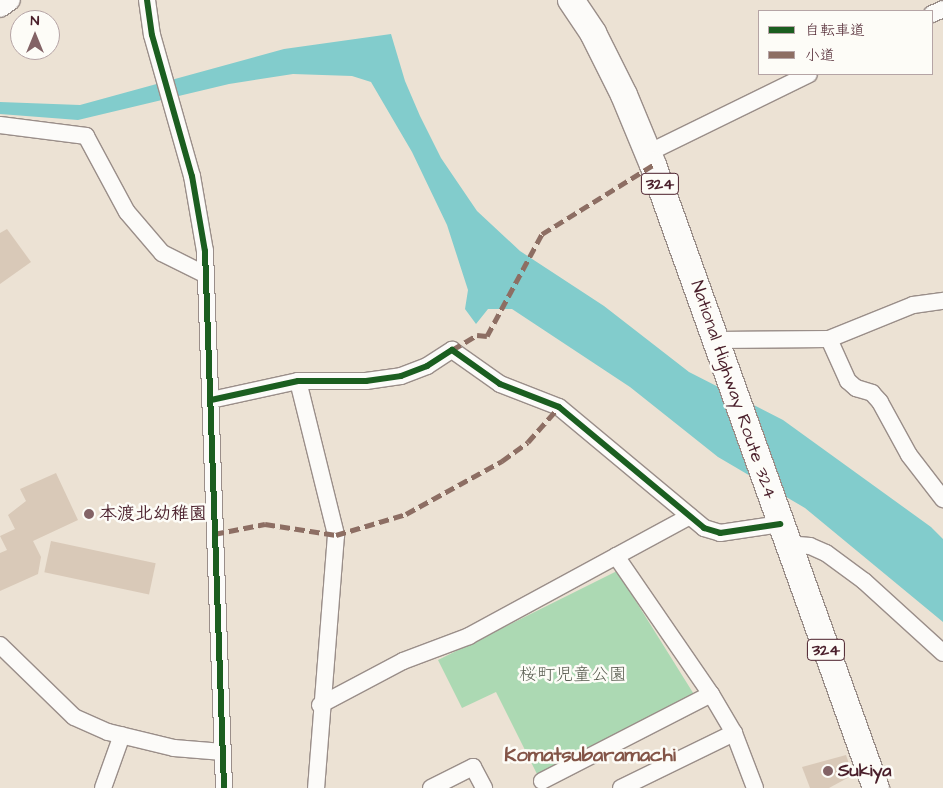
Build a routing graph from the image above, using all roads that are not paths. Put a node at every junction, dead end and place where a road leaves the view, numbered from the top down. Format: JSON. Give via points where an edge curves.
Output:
{"nodes":[{"id":1,"x":10,"y":0,"type":"edge"},
{"id":2,"x":147,"y":0,"type":"edge"},
{"id":3,"x":571,"y":0,"type":"edge"},
{"id":4,"x":0,"y":6,"type":"edge"},
{"id":5,"x":808,"y":75,"type":"edge"},
{"id":6,"x":0,"y":125,"type":"edge"},
{"id":7,"x":648,"y":153,"type":"junction"},
{"id":8,"x":206,"y":275,"type":"junction"},
{"id":9,"x":943,"y":301,"type":"edge"},
{"id":10,"x":829,"y":339,"type":"junction"},
{"id":11,"x":716,"y":340,"type":"junction"},
{"id":12,"x":298,"y":381,"type":"junction"},
{"id":13,"x":211,"y":400,"type":"junction"},
{"id":14,"x":943,"y":499,"type":"edge"},
{"id":15,"x":690,"y":516,"type":"junction"},
{"id":16,"x":781,"y":527,"type":"junction"},
{"id":17,"x":616,"y":556,"type":"junction"},
{"id":18,"x":0,"y":645,"type":"edge"},
{"id":19,"x":943,"y":653,"type":"edge"},
{"id":20,"x":711,"y":694,"type":"junction"},
{"id":21,"x":320,"y":705,"type":"junction"},
{"id":22,"x":734,"y":732,"type":"junction"},
{"id":23,"x":122,"y":735,"type":"junction"},
{"id":24,"x":224,"y":752,"type":"junction"},
{"id":25,"x":542,"y":781,"type":"dead end"},
{"id":26,"x":103,"y":788,"type":"edge"},
{"id":27,"x":224,"y":788,"type":"edge"},
{"id":28,"x":316,"y":788,"type":"edge"},
{"id":29,"x":431,"y":788,"type":"edge"},
{"id":30,"x":484,"y":788,"type":"edge"},
{"id":31,"x":621,"y":788,"type":"edge"},
{"id":32,"x":756,"y":788,"type":"edge"},
{"id":33,"x":876,"y":788,"type":"edge"}],
"edges":[{"from":1,"to":4,"type":"street"},
{"from":2,"to":8,"type":"street","via":[[163,75],[192,176]]},
{"from":3,"to":7,"type":"highway","name":"National Highway Route 324","number":"324","via":[[593,33]]},
{"from":5,"to":7,"type":"street"},
{"from":6,"to":8,"type":"street","via":[[86,136],[127,212],[162,253]]},
{"from":7,"to":11,"type":"highway","name":"National Highway Route 324","number":"324"},
{"from":8,"to":13,"type":"street"},
{"from":9,"to":10,"type":"street","via":[[913,305]]},
{"from":10,"to":11,"type":"street"},
{"from":10,"to":14,"type":"street","via":[[848,381],[856,388],[872,393],[880,402],[909,455]]},
{"from":11,"to":16,"type":"highway","name":"National Highway Route 324","number":"324"},
{"from":12,"to":13,"type":"street"},
{"from":12,"to":15,"type":"street","via":[[366,381],[401,376],[427,366],[452,350],[500,384],[559,407]]},
{"from":12,"to":21,"type":"street","via":[[336,535]]},
{"from":13,"to":24,"type":"street"},
{"from":15,"to":16,"type":"street","via":[[704,528],[720,533]]},
{"from":15,"to":17,"type":"street"},
{"from":16,"to":19,"type":"street","via":[[826,553],[864,581]]},
{"from":16,"to":33,"type":"highway","name":"National Highway Route 324","number":"324"},
{"from":17,"to":20,"type":"street"},
{"from":17,"to":21,"type":"street","via":[[469,636],[403,661]]},
{"from":18,"to":23,"type":"street","via":[[74,717]]},
{"from":20,"to":22,"type":"street"},
{"from":20,"to":25,"type":"street"},
{"from":21,"to":28,"type":"street"},
{"from":22,"to":31,"type":"street"},
{"from":22,"to":32,"type":"street"},
{"from":23,"to":24,"type":"street","via":[[174,748]]},
{"from":23,"to":26,"type":"street"},
{"from":24,"to":27,"type":"street"},
{"from":29,"to":30,"type":"street","via":[[474,767]]}]}
